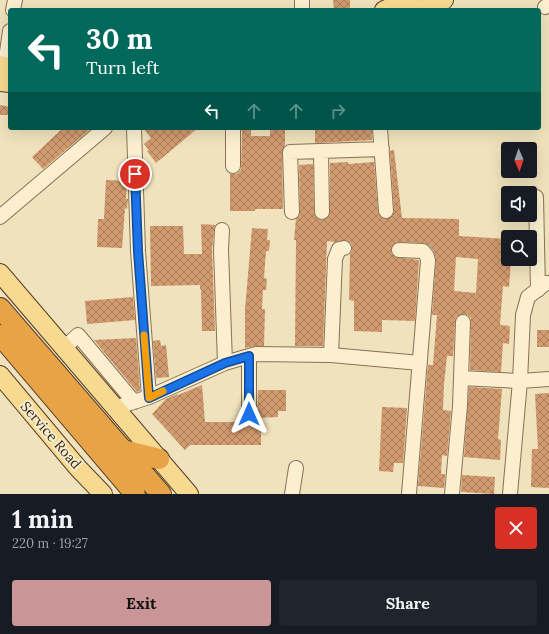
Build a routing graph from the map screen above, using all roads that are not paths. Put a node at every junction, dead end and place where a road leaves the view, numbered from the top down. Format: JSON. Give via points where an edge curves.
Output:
{"nodes":[{"id":1,"x":409,"y":0,"type":"edge"},
{"id":2,"x":444,"y":0,"type":"edge"},
{"id":3,"x":389,"y":8,"type":"edge"},
{"id":4,"x":423,"y":8,"type":"edge"},
{"id":5,"x":8,"y":45,"type":"edge"},
{"id":6,"x":4,"y":70,"type":"edge"},
{"id":7,"x":103,"y":130,"type":"edge"},
{"id":8,"x":134,"y":130,"type":"edge"},
{"id":9,"x":233,"y":130,"type":"edge"},
{"id":10,"x":380,"y":130,"type":"edge"},
{"id":11,"x":382,"y":149,"type":"junction"},
{"id":12,"x":321,"y":151,"type":"junction"},
{"id":13,"x":233,"y":166,"type":"dead end"},
{"id":14,"x":386,"y":211,"type":"dead end"},
{"id":15,"x":537,"y":211,"type":"edge"},
{"id":16,"x":292,"y":212,"type":"dead end"},
{"id":17,"x":322,"y":212,"type":"dead end"},
{"id":18,"x":0,"y":216,"type":"edge"},
{"id":19,"x":222,"y":230,"type":"dead end"},
{"id":20,"x":344,"y":248,"type":"dead end"},
{"id":21,"x":399,"y":250,"type":"dead end"},
{"id":22,"x":0,"y":273,"type":"edge"},
{"id":23,"x":543,"y":286,"type":"edge"},
{"id":24,"x":0,"y":308,"type":"edge"},
{"id":25,"x":463,"y":322,"type":"dead end"},
{"id":26,"x":0,"y":335,"type":"edge"},
{"id":27,"x":64,"y":348,"type":"junction"},
{"id":28,"x":331,"y":355,"type":"junction"},
{"id":29,"x":249,"y":356,"type":"junction"},
{"id":30,"x":225,"y":363,"type":"junction"},
{"id":31,"x":420,"y":363,"type":"junction"},
{"id":32,"x":0,"y":375,"type":"edge"},
{"id":33,"x":461,"y":378,"type":"junction"},
{"id":34,"x":549,"y":379,"type":"edge"},
{"id":35,"x":520,"y":381,"type":"junction"},
{"id":36,"x":149,"y":398,"type":"junction"},
{"id":37,"x":134,"y":402,"type":"junction"},
{"id":38,"x":115,"y":408,"type":"junction"},
{"id":39,"x":249,"y":414,"type":"dead end"},
{"id":40,"x":123,"y":450,"type":"junction"},
{"id":41,"x":159,"y":459,"type":"junction"},
{"id":42,"x":114,"y":468,"type":"junction"},
{"id":43,"x":296,"y":468,"type":"dead end"},
{"id":44,"x":103,"y":494,"type":"edge"},
{"id":45,"x":120,"y":494,"type":"edge"},
{"id":46,"x":135,"y":494,"type":"edge"},
{"id":47,"x":161,"y":494,"type":"edge"},
{"id":48,"x":189,"y":494,"type":"edge"},
{"id":49,"x":292,"y":494,"type":"edge"},
{"id":50,"x":409,"y":494,"type":"edge"},
{"id":51,"x":452,"y":494,"type":"edge"},
{"id":52,"x":510,"y":494,"type":"edge"}],
"edges":[{"from":1,"to":3,"type":"main road"},
{"from":2,"to":4,"type":"main road"},
{"from":5,"to":6,"type":"street"},
{"from":7,"to":18,"type":"street"},
{"from":8,"to":36,"type":"street","via":[[138,251]]},
{"from":9,"to":13,"type":"street"},
{"from":10,"to":11,"type":"street"},
{"from":11,"to":12,"type":"street"},
{"from":11,"to":14,"type":"street"},
{"from":12,"to":16,"type":"street","via":[[290,152]]},
{"from":12,"to":17,"type":"street"},
{"from":15,"to":23,"type":"street"},
{"from":19,"to":30,"type":"street"},
{"from":20,"to":28,"type":"street","via":[[339,249],[335,259]]},
{"from":21,"to":31,"type":"street","via":[[423,251],[427,256]]},
{"from":22,"to":27,"type":"main road"},
{"from":23,"to":35,"type":"street","via":[[528,297],[523,315]]},
{"from":24,"to":40,"type":"highway"},
{"from":25,"to":33,"type":"street"},
{"from":26,"to":42,"type":"highway"},
{"from":27,"to":37,"type":"street","via":[[78,335]]},
{"from":27,"to":38,"type":"main road"},
{"from":28,"to":29,"type":"street"},
{"from":28,"to":31,"type":"street"},
{"from":29,"to":30,"type":"street"},
{"from":29,"to":39,"type":"street"},
{"from":30,"to":36,"type":"street"},
{"from":31,"to":50,"type":"street"},
{"from":32,"to":44,"type":"main road","name":"Service Road"},
{"from":33,"to":35,"type":"street"},
{"from":33,"to":51,"type":"street"},
{"from":34,"to":35,"type":"street"},
{"from":35,"to":52,"type":"street"},
{"from":36,"to":37,"type":"street"},
{"from":37,"to":38,"type":"street"},
{"from":38,"to":41,"type":"main road"},
{"from":40,"to":41,"type":"highway"},
{"from":40,"to":47,"type":"highway"},
{"from":41,"to":48,"type":"main road"},
{"from":42,"to":45,"type":"highway"},
{"from":42,"to":46,"type":"highway"},
{"from":43,"to":49,"type":"street"}]}
